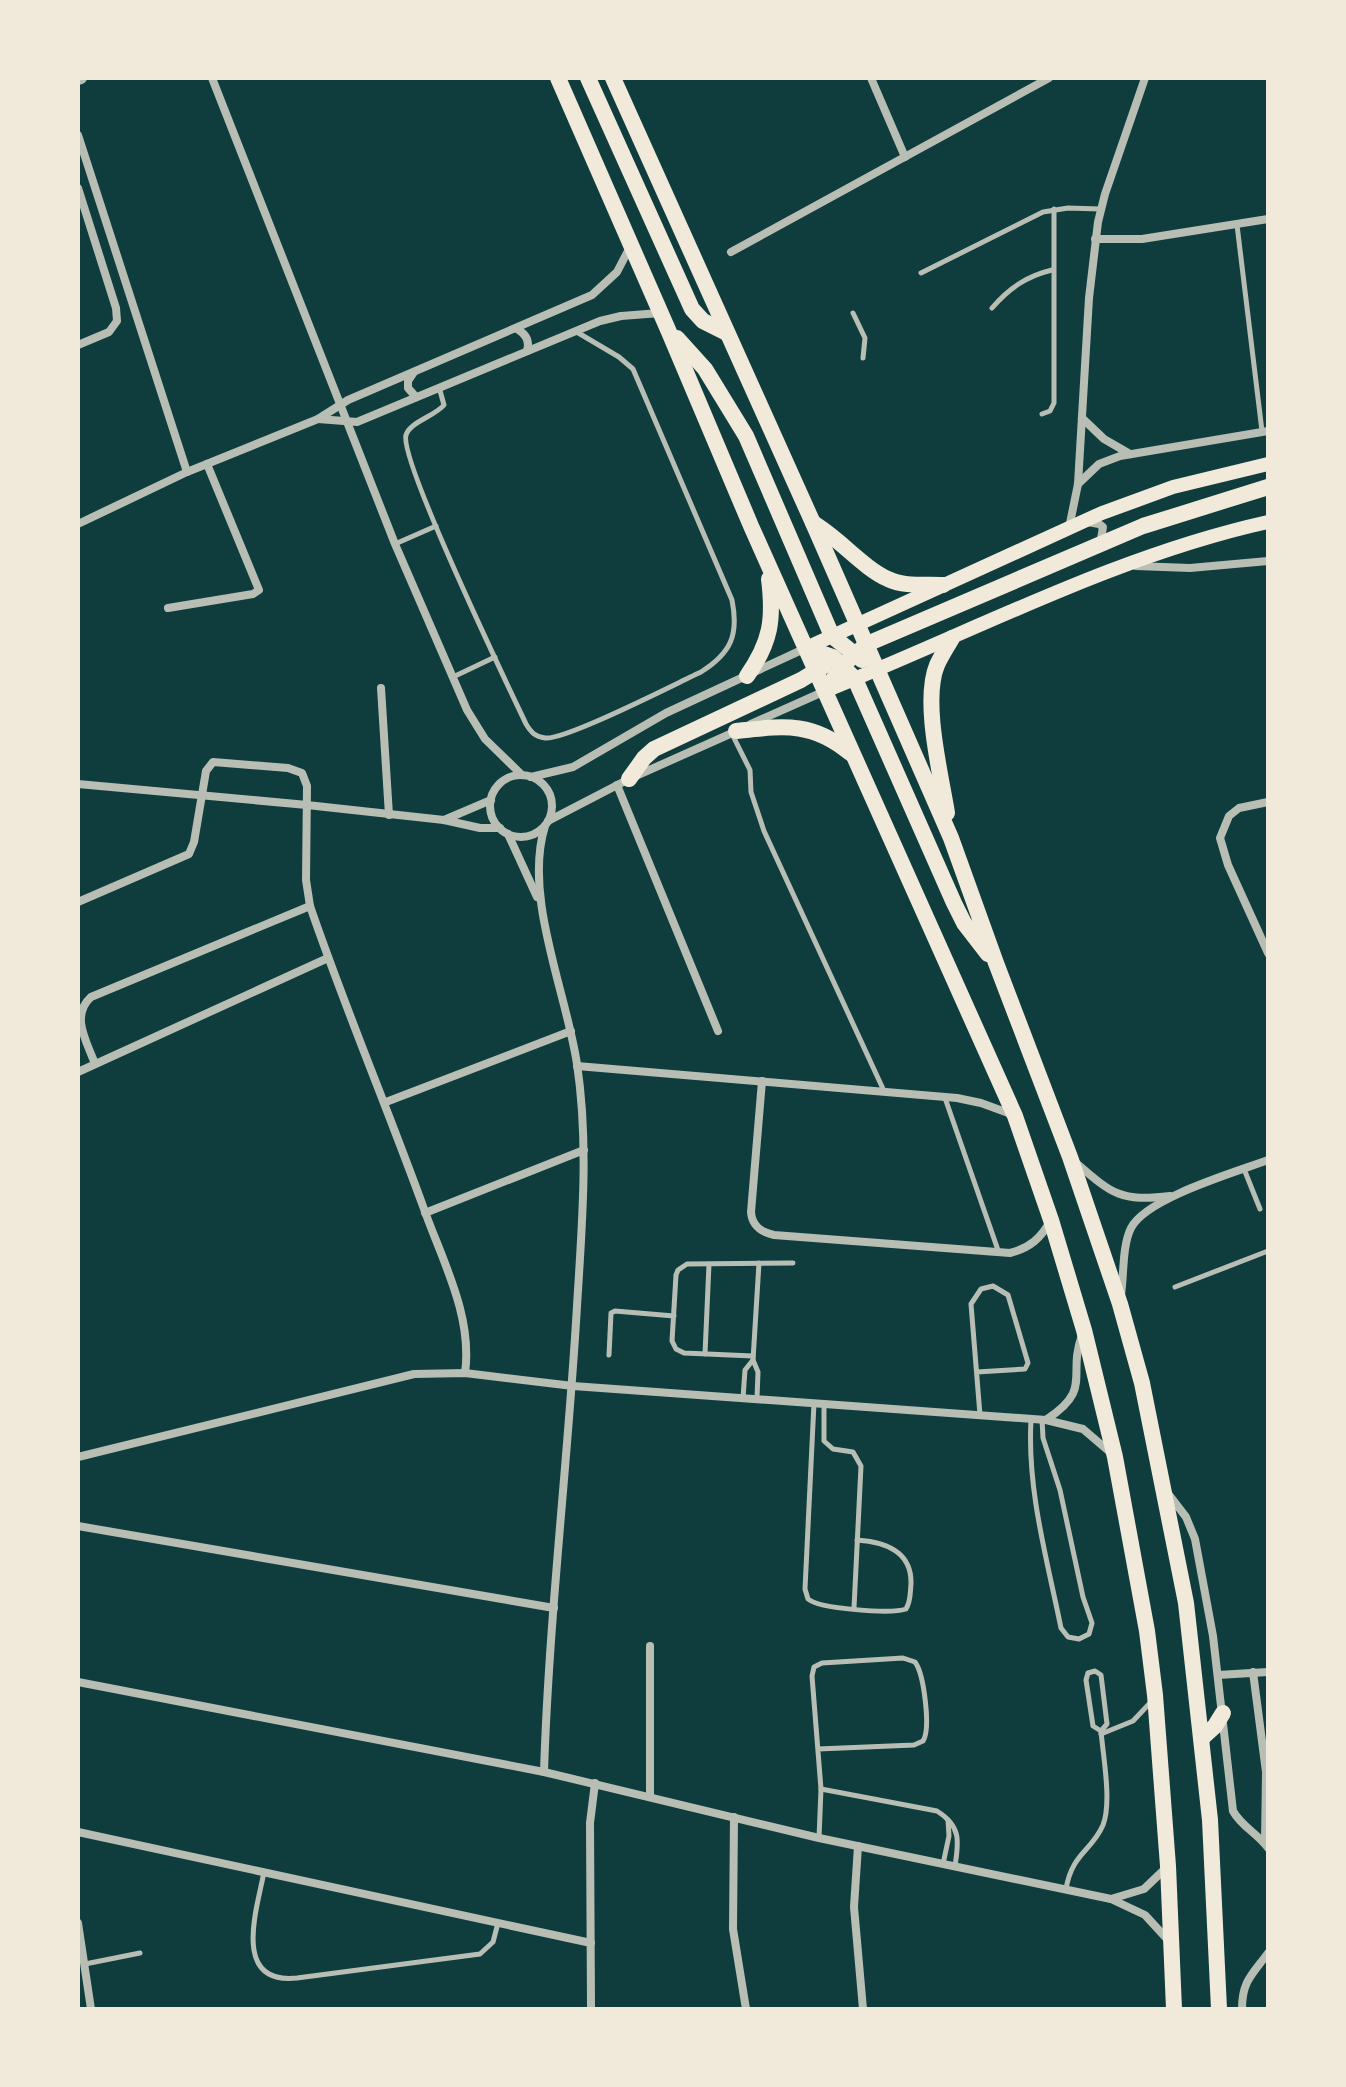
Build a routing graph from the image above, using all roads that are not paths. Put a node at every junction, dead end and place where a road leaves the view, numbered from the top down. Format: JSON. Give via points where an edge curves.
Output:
{"nodes":[{"id":1,"x":212,"y":78,"type":"edge"},
{"id":2,"x":558,"y":78,"type":"edge"},
{"id":3,"x":588,"y":78,"type":"edge"},
{"id":4,"x":613,"y":78,"type":"edge"},
{"id":5,"x":871,"y":78,"type":"edge"},
{"id":6,"x":1049,"y":78,"type":"edge"},
{"id":7,"x":1145,"y":78,"type":"edge"},
{"id":8,"x":78,"y":135,"type":"edge"},
{"id":9,"x":905,"y":157,"type":"junction"},
{"id":10,"x":78,"y":188,"type":"edge"},
{"id":11,"x":1054,"y":209,"type":"junction"},
{"id":12,"x":1100,"y":209,"type":"junction"},
{"id":13,"x":1268,"y":219,"type":"edge"},
{"id":14,"x":1237,"y":225,"type":"junction"},
{"id":15,"x":1095,"y":239,"type":"junction"},
{"id":16,"x":630,"y":247,"type":"junction"},
{"id":17,"x":731,"y":252,"type":"dead end"},
{"id":18,"x":1052,"y":270,"type":"junction"},
{"id":19,"x":921,"y":273,"type":"dead end"},
{"id":20,"x":992,"y":308,"type":"dead end"},
{"id":21,"x":660,"y":313,"type":"junction"},
{"id":22,"x":853,"y":313,"type":"dead end"},
{"id":23,"x":517,"y":329,"type":"junction"},
{"id":24,"x":575,"y":331,"type":"junction"},
{"id":25,"x":669,"y":332,"type":"junction"},
{"id":26,"x":727,"y":333,"type":"junction"},
{"id":27,"x":78,"y":345,"type":"edge"},
{"id":28,"x":527,"y":351,"type":"junction"},
{"id":29,"x":863,"y":358,"type":"dead end"},
{"id":30,"x":414,"y":371,"type":"junction"},
{"id":31,"x":439,"y":386,"type":"junction"},
{"id":32,"x":416,"y":397,"type":"junction"},
{"id":33,"x":339,"y":404,"type":"junction"},
{"id":34,"x":1042,"y":414,"type":"dead end"},
{"id":35,"x":1082,"y":418,"type":"junction"},
{"id":36,"x":318,"y":419,"type":"junction"},
{"id":37,"x":346,"y":423,"type":"junction"},
{"id":38,"x":1265,"y":432,"type":"edge"},
{"id":39,"x":1131,"y":455,"type":"junction"},
{"id":40,"x":207,"y":464,"type":"junction"},
{"id":41,"x":1268,"y":464,"type":"edge"},
{"id":42,"x":187,"y":472,"type":"junction"},
{"id":43,"x":1078,"y":484,"type":"junction"},
{"id":44,"x":1268,"y":487,"type":"edge"},
{"id":45,"x":1268,"y":522,"type":"edge"},
{"id":46,"x":813,"y":523,"type":"junction"},
{"id":47,"x":78,"y":524,"type":"edge"},
{"id":48,"x":1075,"y":525,"type":"junction"},
{"id":49,"x":436,"y":526,"type":"junction"},
{"id":50,"x":395,"y":544,"type":"junction"},
{"id":51,"x":1100,"y":546,"type":"junction"},
{"id":52,"x":766,"y":561,"type":"junction"},
{"id":53,"x":1268,"y":561,"type":"edge"},
{"id":54,"x":1127,"y":565,"type":"junction"},
{"id":55,"x":943,"y":585,"type":"junction"},
{"id":56,"x":168,"y":608,"type":"dead end"},
{"id":57,"x":858,"y":624,"type":"junction"},
{"id":58,"x":952,"y":638,"type":"junction"},
{"id":59,"x":806,"y":648,"type":"junction"},
{"id":60,"x":845,"y":650,"type":"junction"},
{"id":61,"x":495,"y":657,"type":"junction"},
{"id":62,"x":877,"y":669,"type":"junction"},
{"id":63,"x":817,"y":672,"type":"junction"},
{"id":64,"x":747,"y":676,"type":"junction"},
{"id":65,"x":452,"y":677,"type":"junction"},
{"id":66,"x":855,"y":679,"type":"junction"},
{"id":67,"x":381,"y":688,"type":"dead end"},
{"id":68,"x":825,"y":691,"type":"junction"},
{"id":69,"x":734,"y":732,"type":"junction"},
{"id":70,"x":856,"y":759,"type":"junction"},
{"id":71,"x":527,"y":776,"type":"junction"},
{"id":72,"x":623,"y":782,"type":"junction"},
{"id":73,"x":78,"y":784,"type":"edge"},
{"id":74,"x":201,"y":794,"type":"junction"},
{"id":75,"x":491,"y":800,"type":"junction"},
{"id":76,"x":1268,"y":802,"type":"edge"},
{"id":77,"x":307,"y":805,"type":"junction"},
{"id":78,"x":389,"y":815,"type":"junction"},
{"id":79,"x":444,"y":820,"type":"junction"},
{"id":80,"x":546,"y":823,"type":"junction"},
{"id":81,"x":504,"y":831,"type":"junction"},
{"id":82,"x":951,"y":838,"type":"junction"},
{"id":83,"x":78,"y":902,"type":"edge"},
{"id":84,"x":541,"y":905,"type":"junction"},
{"id":85,"x":310,"y":906,"type":"junction"},
{"id":86,"x":1268,"y":953,"type":"edge"},
{"id":87,"x":328,"y":958,"type":"junction"},
{"id":88,"x":996,"y":963,"type":"junction"},
{"id":89,"x":571,"y":1031,"type":"junction"},
{"id":90,"x":718,"y":1031,"type":"dead end"},
{"id":91,"x":95,"y":1064,"type":"junction"},
{"id":92,"x":577,"y":1066,"type":"junction"},
{"id":93,"x":78,"y":1072,"type":"edge"},
{"id":94,"x":762,"y":1081,"type":"junction"},
{"id":95,"x":885,"y":1092,"type":"junction"},
{"id":96,"x":945,"y":1098,"type":"junction"},
{"id":97,"x":386,"y":1102,"type":"junction"},
{"id":98,"x":1015,"y":1116,"type":"junction"},
{"id":99,"x":584,"y":1150,"type":"junction"},
{"id":100,"x":1070,"y":1157,"type":"junction"},
{"id":101,"x":1268,"y":1160,"type":"edge"},
{"id":102,"x":1244,"y":1169,"type":"junction"},
{"id":103,"x":1175,"y":1195,"type":"junction"},
{"id":104,"x":1260,"y":1209,"type":"dead end"},
{"id":105,"x":425,"y":1213,"type":"junction"},
{"id":106,"x":1051,"y":1220,"type":"junction"},
{"id":107,"x":1268,"y":1251,"type":"edge"},
{"id":108,"x":999,"y":1254,"type":"junction"},
{"id":109,"x":759,"y":1263,"type":"junction"},
{"id":110,"x":793,"y":1263,"type":"dead end"},
{"id":111,"x":709,"y":1264,"type":"junction"},
{"id":112,"x":1175,"y":1287,"type":"dead end"},
{"id":113,"x":1120,"y":1304,"type":"junction"},
{"id":114,"x":674,"y":1316,"type":"junction"},
{"id":115,"x":1084,"y":1330,"type":"junction"},
{"id":116,"x":705,"y":1354,"type":"junction"},
{"id":117,"x":609,"y":1355,"type":"dead end"},
{"id":118,"x":753,"y":1358,"type":"junction"},
{"id":119,"x":977,"y":1372,"type":"junction"},
{"id":120,"x":465,"y":1373,"type":"junction"},
{"id":121,"x":573,"y":1386,"type":"junction"},
{"id":122,"x":743,"y":1398,"type":"junction"},
{"id":123,"x":757,"y":1399,"type":"junction"},
{"id":124,"x":814,"y":1403,"type":"junction"},
{"id":125,"x":824,"y":1404,"type":"junction"},
{"id":126,"x":980,"y":1415,"type":"junction"},
{"id":127,"x":1031,"y":1419,"type":"junction"},
{"id":128,"x":1044,"y":1419,"type":"junction"},
{"id":129,"x":78,"y":1457,"type":"edge"},
{"id":130,"x":1115,"y":1457,"type":"junction"},
{"id":131,"x":1165,"y":1489,"type":"junction"},
{"id":132,"x":78,"y":1526,"type":"edge"},
{"id":133,"x":857,"y":1540,"type":"junction"},
{"id":134,"x":554,"y":1608,"type":"junction"},
{"id":135,"x":854,"y":1608,"type":"junction"},
{"id":136,"x":650,"y":1646,"type":"dead end"},
{"id":137,"x":1253,"y":1672,"type":"junction"},
{"id":138,"x":1268,"y":1672,"type":"edge"},
{"id":139,"x":1218,"y":1675,"type":"junction"},
{"id":140,"x":78,"y":1682,"type":"edge"},
{"id":141,"x":1155,"y":1695,"type":"junction"},
{"id":142,"x":1223,"y":1713,"type":"junction"},
{"id":143,"x":1101,"y":1732,"type":"junction"},
{"id":144,"x":1203,"y":1737,"type":"junction"},
{"id":145,"x":818,"y":1749,"type":"junction"},
{"id":146,"x":544,"y":1772,"type":"junction"},
{"id":147,"x":595,"y":1783,"type":"junction"},
{"id":148,"x":821,"y":1789,"type":"junction"},
{"id":149,"x":650,"y":1797,"type":"junction"},
{"id":150,"x":734,"y":1817,"type":"junction"},
{"id":151,"x":948,"y":1819,"type":"junction"},
{"id":152,"x":78,"y":1832,"type":"edge"},
{"id":153,"x":819,"y":1838,"type":"junction"},
{"id":154,"x":858,"y":1846,"type":"junction"},
{"id":155,"x":1266,"y":1846,"type":"edge"},
{"id":156,"x":943,"y":1864,"type":"junction"},
{"id":157,"x":1168,"y":1866,"type":"junction"},
{"id":158,"x":954,"y":1867,"type":"junction"},
{"id":159,"x":264,"y":1872,"type":"junction"},
{"id":160,"x":1066,"y":1890,"type":"junction"},
{"id":161,"x":1111,"y":1899,"type":"junction"},
{"id":162,"x":78,"y":1923,"type":"edge"},
{"id":163,"x":498,"y":1923,"type":"junction"},
{"id":164,"x":591,"y":1943,"type":"junction"},
{"id":165,"x":1172,"y":1945,"type":"junction"},
{"id":166,"x":140,"y":1953,"type":"dead end"},
{"id":167,"x":1268,"y":1953,"type":"edge"},
{"id":168,"x":81,"y":1965,"type":"edge"},
{"id":169,"x":91,"y":2009,"type":"edge"},
{"id":170,"x":591,"y":2009,"type":"edge"},
{"id":171,"x":746,"y":2009,"type":"edge"},
{"id":172,"x":863,"y":2009,"type":"edge"},
{"id":173,"x":1174,"y":2009,"type":"edge"},
{"id":174,"x":1219,"y":2009,"type":"edge"},
{"id":175,"x":1242,"y":2009,"type":"edge"}],
"edges":[{"from":1,"to":33,"type":"street"},
{"from":2,"to":16,"type":"highway"},
{"from":3,"to":26,"type":"highway","via":[[692,309]]},
{"from":4,"to":26,"type":"highway"},
{"from":5,"to":9,"type":"street"},
{"from":6,"to":9,"type":"street"},
{"from":7,"to":12,"type":"street"},
{"from":8,"to":42,"type":"street"},
{"from":9,"to":17,"type":"street"},
{"from":10,"to":27,"type":"street","via":[[117,321],[109,332]]},
{"from":11,"to":12,"type":"lane"},
{"from":11,"to":18,"type":"lane"},
{"from":11,"to":19,"type":"lane"},
{"from":12,"to":15,"type":"street"},
{"from":13,"to":14,"type":"street"},
{"from":14,"to":15,"type":"street","via":[[1142,239]]},
{"from":14,"to":38,"type":"lane"},
{"from":15,"to":35,"type":"street"},
{"from":16,"to":21,"type":"highway"},
{"from":16,"to":23,"type":"street","via":[[617,272],[592,295]]},
{"from":18,"to":20,"type":"lane","via":[[1012,287]]},
{"from":18,"to":34,"type":"lane","via":[[1054,403]]},
{"from":21,"to":24,"type":"street","via":[[621,316]]},
{"from":21,"to":25,"type":"highway"},
{"from":22,"to":29,"type":"lane","via":[[865,338]]},
{"from":23,"to":28,"type":"street","via":[[528,341]]},
{"from":23,"to":30,"type":"street"},
{"from":24,"to":28,"type":"street"},
{"from":24,"to":61,"type":"lane","via":[[633,369],[732,600],[732,641],[719,661],[701,672],[552,738],[532,734]]},
{"from":25,"to":52,"type":"highway"},
{"from":25,"to":60,"type":"highway","via":[[705,369],[746,436]]},
{"from":26,"to":46,"type":"highway"},
{"from":28,"to":31,"type":"street"},
{"from":30,"to":32,"type":"street","via":[[408,388]]},
{"from":30,"to":33,"type":"street"},
{"from":31,"to":32,"type":"street"},
{"from":31,"to":49,"type":"lane","via":[[444,405],[408,430],[405,438]]},
{"from":32,"to":37,"type":"street","via":[[371,418]]},
{"from":33,"to":36,"type":"street"},
{"from":33,"to":37,"type":"street"},
{"from":35,"to":39,"type":"street"},
{"from":35,"to":43,"type":"street"},
{"from":36,"to":37,"type":"street"},
{"from":36,"to":40,"type":"street"},
{"from":37,"to":50,"type":"street"},
{"from":38,"to":39,"type":"street"},
{"from":39,"to":43,"type":"street","via":[[1099,464]]},
{"from":40,"to":42,"type":"street"},
{"from":40,"to":56,"type":"street","via":[[259,590]]},
{"from":41,"to":48,"type":"main road","via":[[1173,487]]},
{"from":42,"to":47,"type":"street"},
{"from":43,"to":48,"type":"street"},
{"from":44,"to":51,"type":"highway","via":[[1166,518]]},
{"from":45,"to":54,"type":"main road"},
{"from":46,"to":55,"type":"highway","via":[[888,579]]},
{"from":46,"to":57,"type":"highway"},
{"from":48,"to":51,"type":"street","via":[[1095,522],[1103,527]]},
{"from":48,"to":55,"type":"main road"},
{"from":49,"to":50,"type":"lane"},
{"from":49,"to":61,"type":"lane"},
{"from":50,"to":65,"type":"street"},
{"from":51,"to":60,"type":"highway"},
{"from":52,"to":59,"type":"highway"},
{"from":52,"to":64,"type":"highway","via":[[769,635]]},
{"from":53,"to":54,"type":"street","via":[[1190,568]]},
{"from":54,"to":58,"type":"main road"},
{"from":55,"to":57,"type":"main road"},
{"from":57,"to":60,"type":"highway"},
{"from":57,"to":60,"type":"highway"},
{"from":58,"to":62,"type":"main road"},
{"from":58,"to":82,"type":"highway","via":[[936,667],[931,694]]},
{"from":59,"to":60,"type":"highway"},
{"from":59,"to":63,"type":"highway"},
{"from":59,"to":64,"type":"street"},
{"from":60,"to":62,"type":"highway"},
{"from":60,"to":63,"type":"highway"},
{"from":60,"to":66,"type":"highway"},
{"from":60,"to":68,"type":"highway"},
{"from":61,"to":65,"type":"lane"},
{"from":62,"to":66,"type":"main road"},
{"from":62,"to":82,"type":"highway"},
{"from":63,"to":68,"type":"highway"},
{"from":63,"to":72,"type":"highway","via":[[654,749]]},
{"from":64,"to":71,"type":"street","via":[[666,713],[573,767]]},
{"from":65,"to":71,"type":"street","via":[[476,728]]},
{"from":66,"to":68,"type":"main road"},
{"from":66,"to":88,"type":"highway","via":[[954,903]]},
{"from":67,"to":78,"type":"street"},
{"from":68,"to":69,"type":"street"},
{"from":68,"to":70,"type":"highway"},
{"from":69,"to":70,"type":"highway","via":[[808,729],[834,739]]},
{"from":69,"to":72,"type":"street"},
{"from":69,"to":95,"type":"lane","via":[[750,770],[764,831]]},
{"from":70,"to":98,"type":"highway"},
{"from":71,"to":75,"type":"street","via":[[499,784]]},
{"from":71,"to":80,"type":"street","via":[[543,784],[550,795]]},
{"from":72,"to":80,"type":"street"},
{"from":72,"to":90,"type":"street"},
{"from":73,"to":74,"type":"street"},
{"from":74,"to":77,"type":"street"},
{"from":74,"to":77,"type":"street","via":[[213,762],[263,765],[302,773]]},
{"from":74,"to":83,"type":"street","via":[[189,854]]},
{"from":75,"to":79,"type":"street"},
{"from":75,"to":81,"type":"street","via":[[491,812]]},
{"from":76,"to":86,"type":"street","via":[[1239,808],[1229,816],[1220,838]]},
{"from":77,"to":78,"type":"street"},
{"from":77,"to":85,"type":"street"},
{"from":78,"to":79,"type":"street"},
{"from":79,"to":81,"type":"street"},
{"from":80,"to":81,"type":"street","via":[[527,836]]},
{"from":80,"to":84,"type":"street","via":[[537,857]]},
{"from":81,"to":84,"type":"street"},
{"from":82,"to":88,"type":"highway"},
{"from":84,"to":89,"type":"street"},
{"from":85,"to":87,"type":"street"},
{"from":85,"to":91,"type":"street","via":[[91,997],[83,1004],[80,1020]]},
{"from":87,"to":91,"type":"street"},
{"from":87,"to":97,"type":"street"},
{"from":88,"to":100,"type":"highway"},
{"from":89,"to":92,"type":"street"},
{"from":89,"to":97,"type":"street"},
{"from":91,"to":93,"type":"street"},
{"from":92,"to":94,"type":"street"},
{"from":92,"to":99,"type":"street"},
{"from":94,"to":95,"type":"street"},
{"from":94,"to":108,"type":"street","via":[[751,1207],[758,1228],[774,1235]]},
{"from":95,"to":96,"type":"street"},
{"from":96,"to":98,"type":"street","via":[[981,1103]]},
{"from":96,"to":108,"type":"lane"},
{"from":97,"to":105,"type":"street"},
{"from":98,"to":106,"type":"highway"},
{"from":99,"to":105,"type":"street"},
{"from":99,"to":121,"type":"street"},
{"from":100,"to":103,"type":"street","via":[[1105,1188],[1125,1197]]},
{"from":100,"to":113,"type":"highway"},
{"from":101,"to":102,"type":"street"},
{"from":102,"to":103,"type":"street"},
{"from":102,"to":104,"type":"lane"},
{"from":103,"to":113,"type":"street","via":[[1131,1228]]},
{"from":105,"to":120,"type":"street","via":[[462,1319]]},
{"from":106,"to":108,"type":"street","via":[[1031,1246]]},
{"from":106,"to":115,"type":"highway"},
{"from":107,"to":112,"type":"lane"},
{"from":109,"to":110,"type":"lane"},
{"from":109,"to":111,"type":"lane"},
{"from":109,"to":118,"type":"lane"},
{"from":111,"to":114,"type":"lane","via":[[687,1264],[678,1270]]},
{"from":111,"to":116,"type":"lane"},
{"from":113,"to":131,"type":"highway"},
{"from":114,"to":116,"type":"lane","via":[[676,1349]]},
{"from":114,"to":117,"type":"lane","via":[[611,1313]]},
{"from":115,"to":128,"type":"street","via":[[1075,1392]]},
{"from":115,"to":130,"type":"highway"},
{"from":116,"to":118,"type":"lane"},
{"from":118,"to":122,"type":"lane","via":[[745,1370]]},
{"from":118,"to":123,"type":"lane"},
{"from":119,"to":119,"type":"lane","via":[[971,1304],[981,1289],[993,1286],[1008,1295],[1028,1363],[1018,1372]]},
{"from":119,"to":126,"type":"lane"},
{"from":120,"to":121,"type":"street"},
{"from":120,"to":129,"type":"street","via":[[414,1374]]},
{"from":121,"to":122,"type":"street"},
{"from":121,"to":134,"type":"street"},
{"from":122,"to":123,"type":"street"},
{"from":123,"to":124,"type":"street"},
{"from":124,"to":125,"type":"street"},
{"from":124,"to":135,"type":"lane","via":[[806,1594],[816,1605]]},
{"from":125,"to":126,"type":"street"},
{"from":125,"to":133,"type":"lane","via":[[824,1441],[833,1449],[853,1452],[860,1462]]},
{"from":126,"to":127,"type":"street"},
{"from":127,"to":128,"type":"street"},
{"from":127,"to":128,"type":"lane","via":[[1032,1480],[1061,1628],[1068,1637],[1079,1639],[1089,1634],[1092,1623],[1043,1438]]},
{"from":128,"to":130,"type":"street","via":[[1083,1429]]},
{"from":130,"to":141,"type":"highway"},
{"from":131,"to":139,"type":"street","via":[[1195,1539]]},
{"from":131,"to":144,"type":"highway"},
{"from":132,"to":134,"type":"street"},
{"from":133,"to":135,"type":"lane"},
{"from":133,"to":135,"type":"lane","via":[[882,1543],[903,1557],[911,1571],[910,1598],[898,1611]]},
{"from":134,"to":146,"type":"street"},
{"from":136,"to":149,"type":"street"},
{"from":137,"to":138,"type":"street"},
{"from":137,"to":139,"type":"street"},
{"from":137,"to":155,"type":"street","via":[[1266,1772]]},
{"from":139,"to":142,"type":"street"},
{"from":140,"to":146,"type":"street"},
{"from":141,"to":143,"type":"lane","via":[[1133,1721]]},
{"from":141,"to":157,"type":"highway"},
{"from":142,"to":144,"type":"highway"},
{"from":142,"to":155,"type":"street","via":[[1233,1811]]},
{"from":143,"to":143,"type":"lane","via":[[1107,1724],[1101,1678],[1092,1671],[1086,1680],[1092,1723]]},
{"from":143,"to":160,"type":"lane","via":[[1105,1817],[1075,1862]]},
{"from":144,"to":174,"type":"highway"},
{"from":145,"to":145,"type":"lane","via":[[814,1667],[903,1658],[915,1662],[921,1672],[928,1730],[923,1741]]},
{"from":145,"to":148,"type":"lane"},
{"from":146,"to":147,"type":"street"},
{"from":147,"to":149,"type":"street"},
{"from":147,"to":164,"type":"street"},
{"from":148,"to":151,"type":"lane","via":[[923,1806]]},
{"from":148,"to":153,"type":"lane"},
{"from":149,"to":150,"type":"street"},
{"from":150,"to":153,"type":"street"},
{"from":150,"to":171,"type":"street","via":[[733,1929]]},
{"from":151,"to":156,"type":"lane"},
{"from":151,"to":158,"type":"lane","via":[[959,1839]]},
{"from":152,"to":159,"type":"street"},
{"from":153,"to":154,"type":"street"},
{"from":154,"to":156,"type":"street"},
{"from":154,"to":172,"type":"street","via":[[854,1907]]},
{"from":156,"to":158,"type":"street"},
{"from":157,"to":161,"type":"street","via":[[1144,1889]]},
{"from":157,"to":165,"type":"highway"},
{"from":158,"to":160,"type":"street"},
{"from":159,"to":163,"type":"street"},
{"from":159,"to":163,"type":"lane","via":[[252,1946],[264,1969],[280,1977],[480,1954],[493,1942]]},
{"from":160,"to":161,"type":"street"},
{"from":161,"to":165,"type":"street","via":[[1145,1915]]},
{"from":162,"to":168,"type":"street"},
{"from":163,"to":164,"type":"street"},
{"from":164,"to":170,"type":"street"},
{"from":165,"to":173,"type":"highway"},
{"from":166,"to":168,"type":"lane"},
{"from":167,"to":175,"type":"street","via":[[1246,1981]]},
{"from":168,"to":169,"type":"street"}]}
